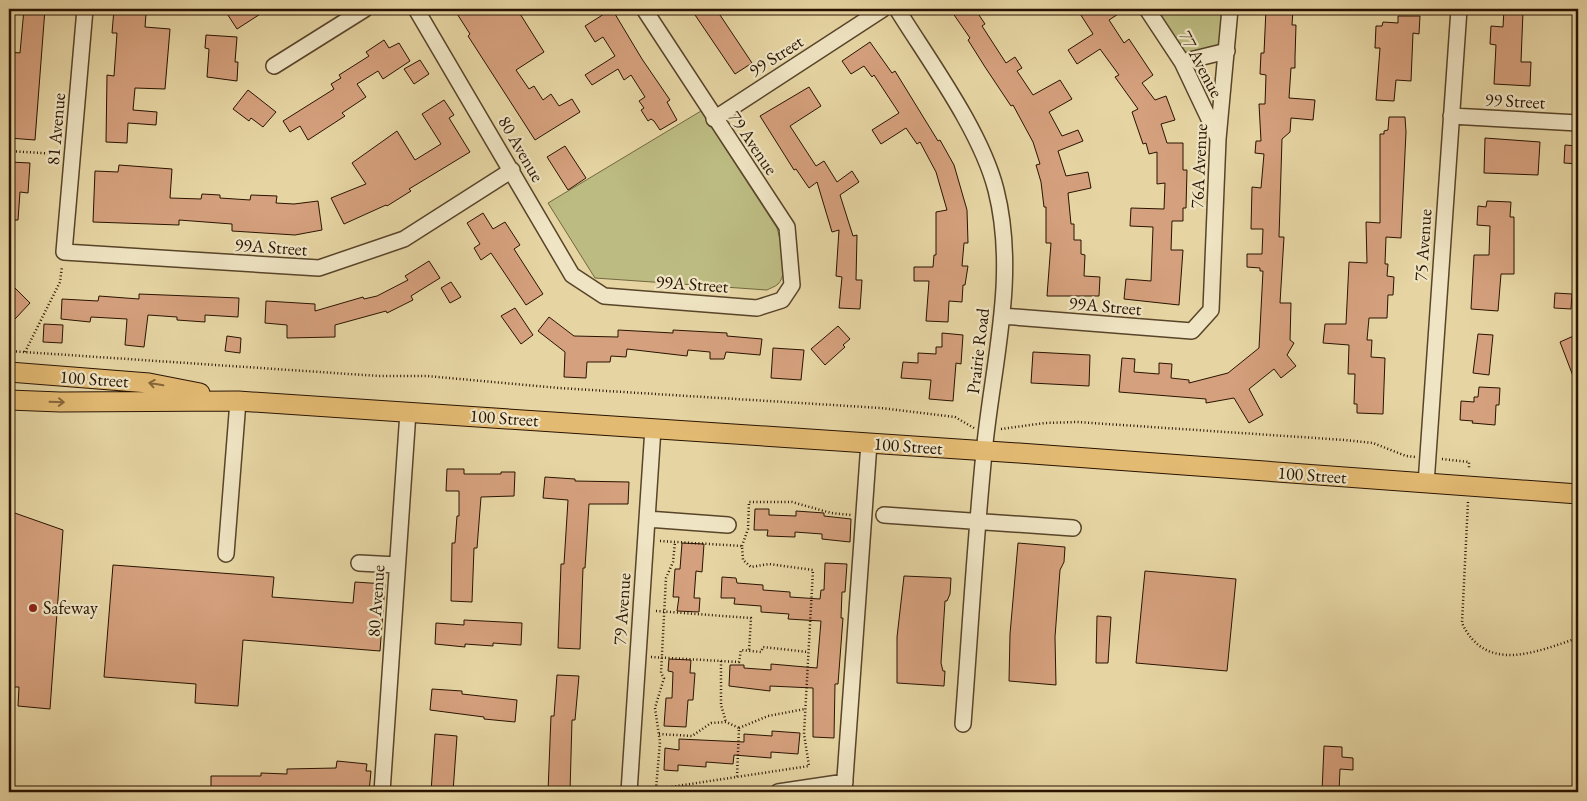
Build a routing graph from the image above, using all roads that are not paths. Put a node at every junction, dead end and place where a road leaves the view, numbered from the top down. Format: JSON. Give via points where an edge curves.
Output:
{"nodes":[{"id":1,"x":85,"y":9,"type":"edge"},
{"id":2,"x":365,"y":9,"type":"edge"},
{"id":3,"x":416,"y":9,"type":"edge"},
{"id":4,"x":644,"y":9,"type":"edge"},
{"id":5,"x":883,"y":9,"type":"edge"},
{"id":6,"x":897,"y":9,"type":"edge"},
{"id":7,"x":1147,"y":9,"type":"edge"},
{"id":8,"x":1230,"y":9,"type":"edge"},
{"id":9,"x":1459,"y":9,"type":"edge"},
{"id":10,"x":1227,"y":50,"type":"junction"},
{"id":11,"x":1182,"y":62,"type":"junction"},
{"id":12,"x":274,"y":66,"type":"dead end"},
{"id":13,"x":1450,"y":116,"type":"junction"},
{"id":14,"x":714,"y":119,"type":"junction"},
{"id":15,"x":1578,"y":123,"type":"edge"},
{"id":16,"x":1218,"y":139,"type":"junction"},
{"id":17,"x":512,"y":170,"type":"junction"},
{"id":18,"x":64,"y":252,"type":"joint"},
{"id":19,"x":604,"y":296,"type":"joint"},
{"id":20,"x":775,"y":302,"type":"joint"},
{"id":21,"x":1002,"y":316,"type":"junction"},
{"id":22,"x":1201,"y":321,"type":"joint"},
{"id":23,"x":9,"y":372,"type":"edge"},
{"id":24,"x":9,"y":400,"type":"edge"},
{"id":25,"x":238,"y":400,"type":"junction"},
{"id":26,"x":408,"y":412,"type":"junction"},
{"id":27,"x":653,"y":428,"type":"junction"},
{"id":28,"x":869,"y":443,"type":"junction"},
{"id":29,"x":984,"y":451,"type":"junction"},
{"id":30,"x":1426,"y":484,"type":"junction"},
{"id":31,"x":1578,"y":494,"type":"edge"},
{"id":32,"x":884,"y":515,"type":"dead end"},
{"id":33,"x":647,"y":519,"type":"junction"},
{"id":34,"x":979,"y":521,"type":"junction"},
{"id":35,"x":728,"y":525,"type":"dead end"},
{"id":36,"x":1073,"y":528,"type":"dead end"},
{"id":37,"x":226,"y":554,"type":"dead end"},
{"id":38,"x":359,"y":563,"type":"dead end"},
{"id":39,"x":397,"y":565,"type":"junction"},
{"id":40,"x":963,"y":724,"type":"dead end"},
{"id":41,"x":845,"y":787,"type":"edge"},
{"id":42,"x":382,"y":792,"type":"edge"},
{"id":43,"x":636,"y":792,"type":"edge"},
{"id":44,"x":778,"y":792,"type":"edge"}],
"edges":[{"from":1,"to":18,"type":"street","name":"81 Avenue"},
{"from":2,"to":12,"type":"street"},
{"from":3,"to":17,"type":"street","name":"80 Avenue"},
{"from":4,"to":14,"type":"street","name":"79 Avenue"},
{"from":5,"to":14,"type":"street","name":"99 Street"},
{"from":6,"to":21,"type":"street","name":"Prairie Road","via":[[976,137],[996,189],[1005,239]]},
{"from":7,"to":11,"type":"street","name":"77 Avenue"},
{"from":8,"to":10,"type":"street","name":"76A Avenue"},
{"from":9,"to":13,"type":"street","name":"75 Avenue"},
{"from":10,"to":11,"type":"street"},
{"from":10,"to":16,"type":"street","name":"76A Avenue"},
{"from":11,"to":16,"type":"street","name":"77 Avenue"},
{"from":13,"to":15,"type":"street","name":"99 Street"},
{"from":13,"to":30,"type":"street","name":"75 Avenue"},
{"from":14,"to":20,"type":"street","name":"79 Avenue","via":[[788,227],[792,285],[782,300]]},
{"from":16,"to":22,"type":"street","name":"76A Avenue","via":[[1211,310]]},
{"from":17,"to":18,"type":"street","name":"99A Street","via":[[404,239],[319,268]]},
{"from":17,"to":19,"type":"street","name":"80 Avenue","via":[[572,275]]},
{"from":19,"to":20,"type":"street","name":"99A Street","via":[[757,308]]},
{"from":21,"to":22,"type":"street","name":"99A Street","via":[[1192,331]]},
{"from":21,"to":29,"type":"street","name":"Prairie Road"},
{"from":25,"to":23,"type":"main road","name":"100 Street","one_way":true,"via":[[149,383]]},
{"from":24,"to":25,"type":"main road","name":"100 Street","one_way":true},
{"from":25,"to":26,"type":"main road","name":"100 Street"},
{"from":25,"to":37,"type":"street"},
{"from":26,"to":27,"type":"main road","name":"100 Street"},
{"from":26,"to":39,"type":"street","name":"80 Avenue"},
{"from":27,"to":28,"type":"main road","name":"100 Street"},
{"from":27,"to":33,"type":"street","name":"79 Avenue"},
{"from":28,"to":29,"type":"main road","name":"100 Street"},
{"from":28,"to":41,"type":"street"},
{"from":29,"to":30,"type":"main road","name":"100 Street"},
{"from":29,"to":34,"type":"street","name":"Prairie Road"},
{"from":30,"to":31,"type":"main road","name":"100 Street"},
{"from":32,"to":34,"type":"street"},
{"from":33,"to":35,"type":"street"},
{"from":33,"to":43,"type":"street","name":"79 Avenue","via":[[638,656]]},
{"from":34,"to":36,"type":"street"},
{"from":34,"to":40,"type":"street","name":"Prairie Road"},
{"from":38,"to":39,"type":"street"},
{"from":39,"to":42,"type":"street","name":"80 Avenue"},
{"from":41,"to":44,"type":"street"}]}
